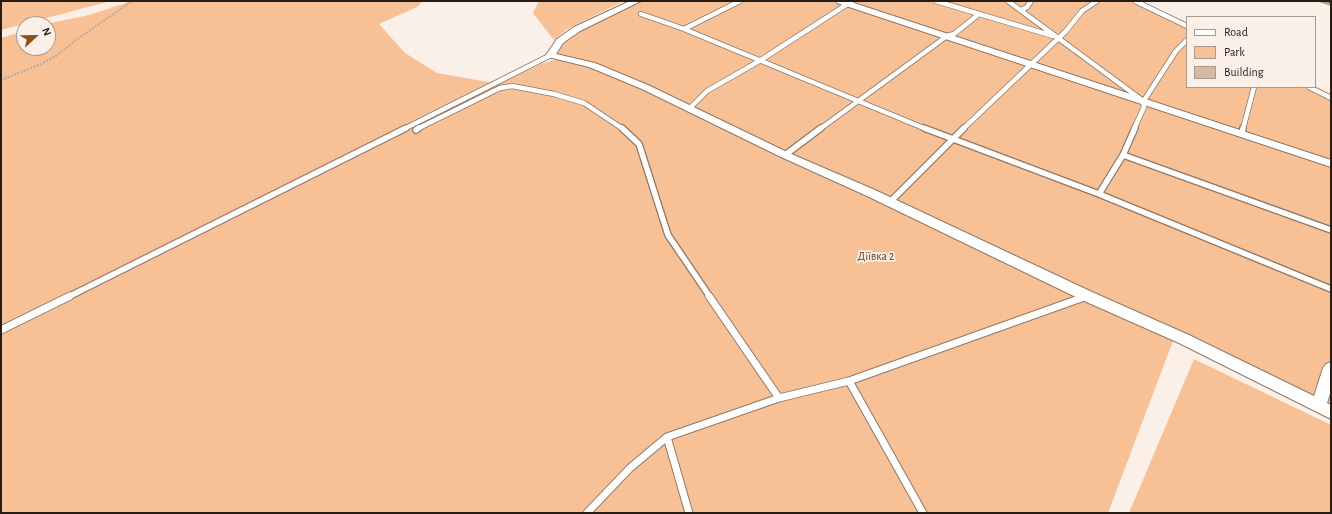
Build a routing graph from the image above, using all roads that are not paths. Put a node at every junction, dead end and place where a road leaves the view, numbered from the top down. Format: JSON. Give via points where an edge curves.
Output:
{"nodes":[{"id":1,"x":637,"y":1,"type":"edge"},
{"id":2,"x":740,"y":1,"type":"edge"},
{"id":3,"x":936,"y":1,"type":"edge"},
{"id":4,"x":1008,"y":1,"type":"edge"},
{"id":5,"x":1031,"y":1,"type":"edge"},
{"id":6,"x":1097,"y":1,"type":"edge"},
{"id":7,"x":1135,"y":1,"type":"edge"},
{"id":8,"x":847,"y":2,"type":"edge"},
{"id":9,"x":1021,"y":10,"type":"junction"},
{"id":10,"x":641,"y":14,"type":"dead end"},
{"id":11,"x":979,"y":14,"type":"junction"},
{"id":12,"x":1186,"y":26,"type":"edge"},
{"id":13,"x":684,"y":29,"type":"junction"},
{"id":14,"x":947,"y":36,"type":"junction"},
{"id":15,"x":1058,"y":38,"type":"junction"},
{"id":16,"x":1186,"y":41,"type":"edge"},
{"id":17,"x":551,"y":55,"type":"junction"},
{"id":18,"x":761,"y":60,"type":"junction"},
{"id":19,"x":1033,"y":64,"type":"junction"},
{"id":20,"x":1254,"y":88,"type":"edge"},
{"id":21,"x":1311,"y":88,"type":"edge"},
{"id":22,"x":1331,"y":98,"type":"edge"},
{"id":23,"x":860,"y":100,"type":"junction"},
{"id":24,"x":1143,"y":102,"type":"junction"},
{"id":25,"x":688,"y":109,"type":"junction"},
{"id":26,"x":416,"y":130,"type":"dead end"},
{"id":27,"x":1242,"y":134,"type":"junction"},
{"id":28,"x":952,"y":140,"type":"junction"},
{"id":29,"x":785,"y":155,"type":"junction"},
{"id":30,"x":1123,"y":155,"type":"junction"},
{"id":31,"x":1331,"y":164,"type":"edge"},
{"id":32,"x":1099,"y":194,"type":"junction"},
{"id":33,"x":890,"y":202,"type":"junction"},
{"id":34,"x":1331,"y":230,"type":"edge"},
{"id":35,"x":1331,"y":289,"type":"edge"},
{"id":36,"x":1088,"y":296,"type":"junction"},
{"id":37,"x":1,"y":330,"type":"edge"},
{"id":38,"x":1331,"y":368,"type":"edge"},
{"id":39,"x":849,"y":381,"type":"junction"},
{"id":40,"x":779,"y":398,"type":"junction"},
{"id":41,"x":1324,"y":409,"type":"edge"},
{"id":42,"x":667,"y":437,"type":"junction"},
{"id":43,"x":587,"y":513,"type":"edge"},
{"id":44,"x":689,"y":513,"type":"edge"},
{"id":45,"x":923,"y":513,"type":"edge"}],
"edges":[{"from":1,"to":17,"type":"street","via":[[577,29],[560,40]]},
{"from":2,"to":13,"type":"lane"},
{"from":3,"to":11,"type":"lane"},
{"from":4,"to":9,"type":"lane"},
{"from":5,"to":9,"type":"lane"},
{"from":6,"to":15,"type":"lane","via":[[1082,11]]},
{"from":7,"to":12,"type":"lane"},
{"from":8,"to":14,"type":"street"},
{"from":8,"to":18,"type":"lane"},
{"from":9,"to":15,"type":"lane"},
{"from":10,"to":13,"type":"lane"},
{"from":11,"to":14,"type":"lane","via":[[954,34]]},
{"from":11,"to":15,"type":"lane"},
{"from":13,"to":18,"type":"lane"},
{"from":14,"to":19,"type":"street"},
{"from":14,"to":23,"type":"lane"},
{"from":15,"to":19,"type":"lane"},
{"from":15,"to":24,"type":"lane"},
{"from":16,"to":24,"type":"lane","via":[[1176,51]]},
{"from":17,"to":25,"type":"street","via":[[592,65],[645,87]]},
{"from":17,"to":37,"type":"lane"},
{"from":18,"to":23,"type":"lane"},
{"from":18,"to":25,"type":"lane","via":[[707,91]]},
{"from":19,"to":24,"type":"street"},
{"from":19,"to":28,"type":"lane"},
{"from":20,"to":27,"type":"lane"},
{"from":21,"to":22,"type":"lane"},
{"from":23,"to":28,"type":"lane"},
{"from":23,"to":29,"type":"lane"},
{"from":24,"to":27,"type":"street"},
{"from":24,"to":30,"type":"lane","via":[[1144,107]]},
{"from":25,"to":29,"type":"street"},
{"from":26,"to":40,"type":"lane","via":[[500,88],[512,86],[584,103],[624,130],[639,144],[668,235]]},
{"from":27,"to":31,"type":"street"},
{"from":28,"to":32,"type":"lane"},
{"from":28,"to":33,"type":"lane"},
{"from":29,"to":33,"type":"street"},
{"from":30,"to":32,"type":"lane"},
{"from":30,"to":34,"type":"lane"},
{"from":32,"to":35,"type":"lane"},
{"from":33,"to":36,"type":"street"},
{"from":36,"to":39,"type":"lane"},
{"from":36,"to":41,"type":"street","via":[[1184,339]]},
{"from":38,"to":41,"type":"street"},
{"from":39,"to":40,"type":"lane"},
{"from":39,"to":45,"type":"lane"},
{"from":40,"to":42,"type":"lane"},
{"from":42,"to":43,"type":"lane","via":[[630,468]]},
{"from":42,"to":44,"type":"lane"}]}
